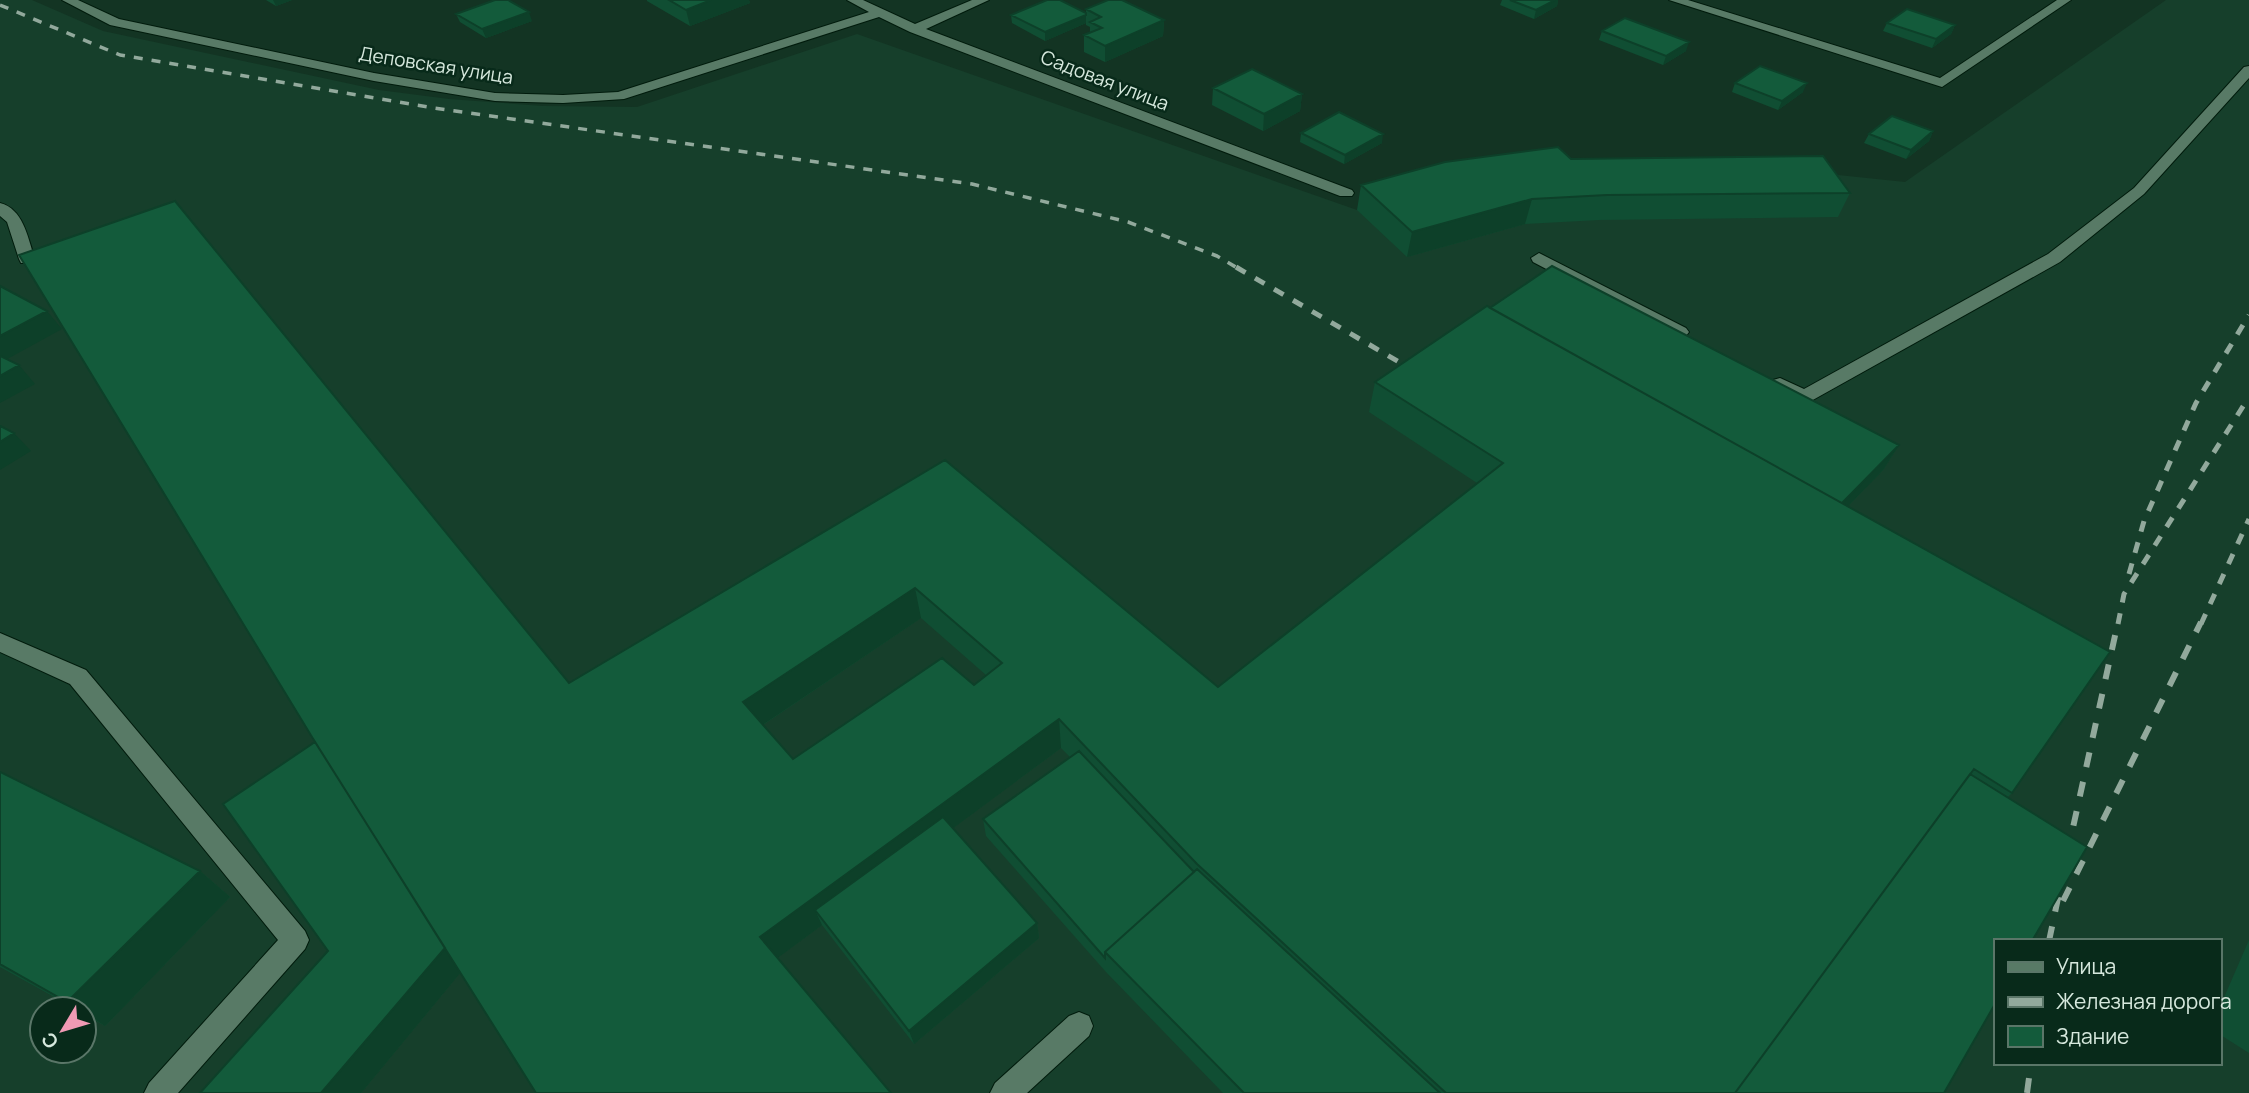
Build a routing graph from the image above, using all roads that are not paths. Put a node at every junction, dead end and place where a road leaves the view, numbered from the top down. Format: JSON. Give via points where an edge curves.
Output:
{"nodes":[{"id":1,"x":68,"y":0,"type":"edge"},
{"id":2,"x":853,"y":0,"type":"edge"},
{"id":3,"x":983,"y":0,"type":"edge"},
{"id":4,"x":1675,"y":0,"type":"edge"},
{"id":5,"x":2065,"y":0,"type":"edge"},
{"id":6,"x":879,"y":13,"type":"junction"},
{"id":7,"x":915,"y":29,"type":"junction"},
{"id":8,"x":2249,"y":70,"type":"edge"},
{"id":9,"x":1346,"y":192,"type":"dead end"},
{"id":10,"x":0,"y":208,"type":"edge"},
{"id":11,"x":1539,"y":258,"type":"dead end"},
{"id":12,"x":27,"y":259,"type":"edge"},
{"id":13,"x":1696,"y":340,"type":"edge"},
{"id":14,"x":1768,"y":378,"type":"edge"},
{"id":15,"x":0,"y":642,"type":"edge"},
{"id":16,"x":1079,"y":1026,"type":"dead end"},
{"id":17,"x":159,"y":1093,"type":"edge"},
{"id":18,"x":1005,"y":1093,"type":"edge"}],
"edges":[{"from":1,"to":6,"type":"street","name":"Деповская улица","via":[[115,22],[374,77],[495,97],[563,99],[619,96]]},
{"from":2,"to":6,"type":"street","name":"Садовая улица"},
{"from":3,"to":7,"type":"street"},
{"from":4,"to":5,"type":"street","via":[[1942,83]]},
{"from":6,"to":7,"type":"street","name":"Садовая улица"},
{"from":7,"to":9,"type":"street","name":"Садовая улица"},
{"from":8,"to":14,"type":"street","via":[[2139,191],[2054,258],[1804,397]]},
{"from":10,"to":12,"type":"street","via":[[14,220]]},
{"from":11,"to":13,"type":"street"},
{"from":15,"to":17,"type":"street","via":[[78,677],[295,940]]},
{"from":16,"to":18,"type":"street"}]}
